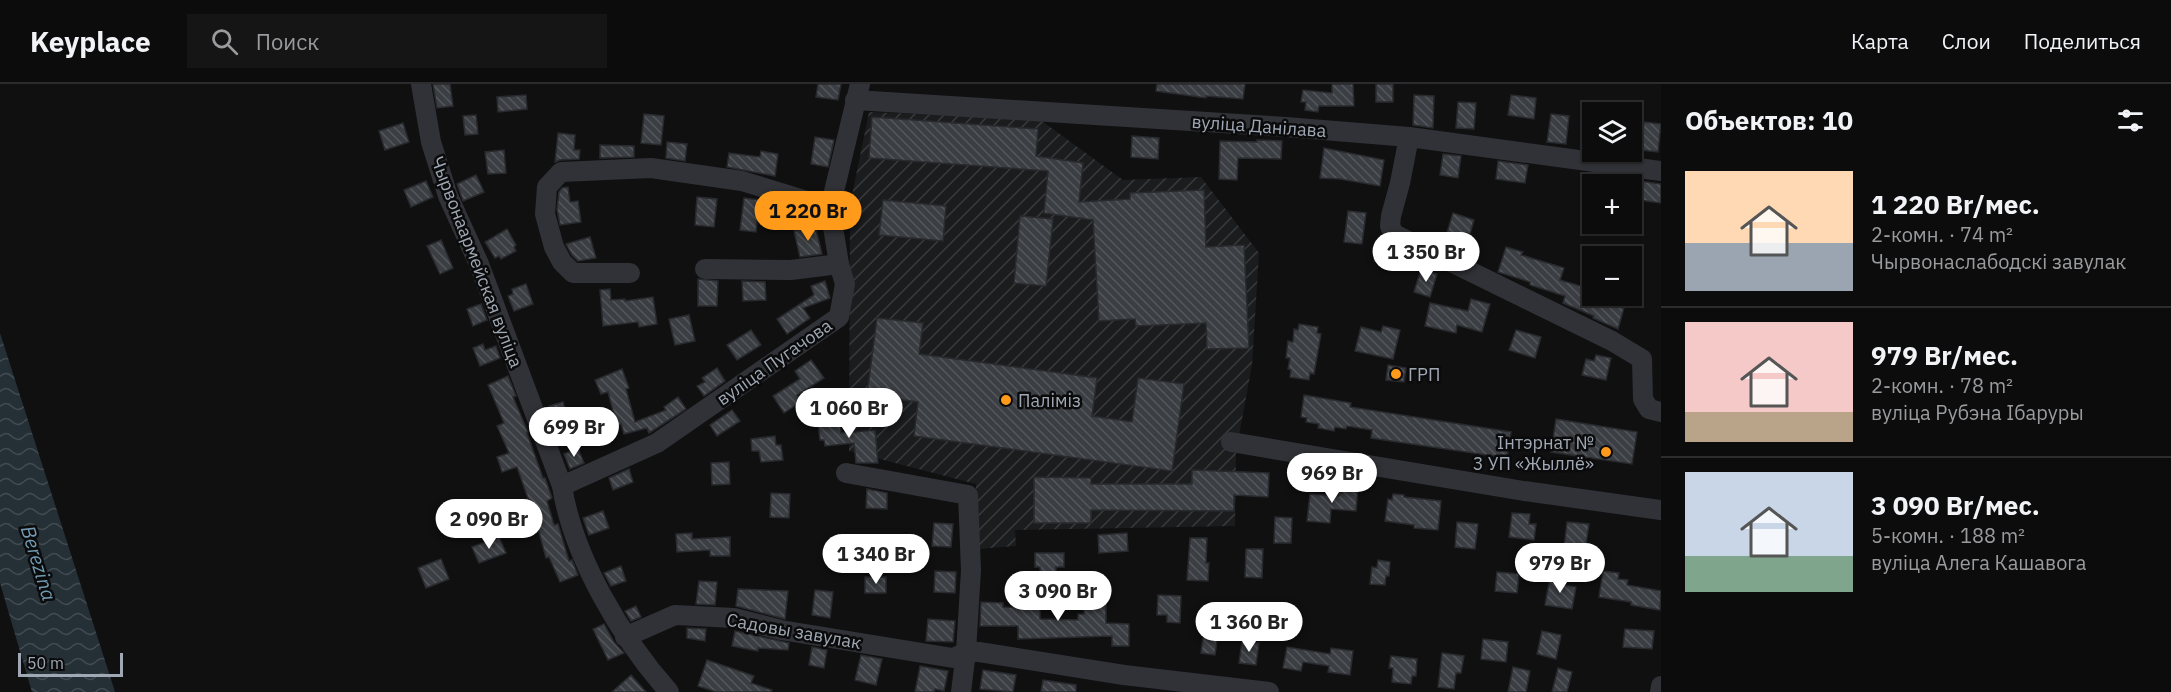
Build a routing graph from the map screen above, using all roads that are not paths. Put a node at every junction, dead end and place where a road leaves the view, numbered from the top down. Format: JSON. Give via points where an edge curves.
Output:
{"nodes":[{"id":1,"x":421,"y":84,"type":"edge"},
{"id":2,"x":858,"y":92,"type":"edge"},
{"id":3,"x":1409,"y":137,"type":"junction"},
{"id":4,"x":1661,"y":171,"type":"edge"},
{"id":5,"x":830,"y":208,"type":"junction"},
{"id":6,"x":839,"y":264,"type":"junction"},
{"id":7,"x":705,"y":269,"type":"dead end"},
{"id":8,"x":630,"y":273,"type":"dead end"},
{"id":9,"x":1661,"y":412,"type":"edge"},
{"id":10,"x":1231,"y":442,"type":"dead end"},
{"id":11,"x":846,"y":473,"type":"dead end"},
{"id":12,"x":562,"y":486,"type":"junction"},
{"id":13,"x":1661,"y":510,"type":"edge"},
{"id":14,"x":625,"y":638,"type":"junction"},
{"id":15,"x":966,"y":652,"type":"junction"},
{"id":16,"x":1661,"y":686,"type":"edge"},
{"id":17,"x":669,"y":692,"type":"edge"},
{"id":18,"x":961,"y":692,"type":"edge"},
{"id":19,"x":1269,"y":692,"type":"edge"},
{"id":20,"x":1660,"y":692,"type":"edge"}],
"edges":[{"from":1,"to":12,"type":"street","name":"Чырвонаармейская вуліца","via":[[431,142],[448,196],[479,264]]},
{"from":2,"to":3,"type":"street","name":"вуліца Данілава","via":[[1084,116]]},
{"from":2,"to":5,"type":"street","name":"вуліца Пугачова"},
{"from":3,"to":4,"type":"street","name":"вуліца Данілава"},
{"from":3,"to":9,"type":"street","via":[[1391,216],[1394,234],[1642,359],[1643,399],[1649,409]]},
{"from":5,"to":6,"type":"street","name":"вуліца Пугачова"},
{"from":5,"to":8,"type":"street","via":[[742,181],[662,170],[561,172],[548,187],[545,214],[562,262],[573,273]]},
{"from":6,"to":7,"type":"street","via":[[791,270]]},
{"from":6,"to":12,"type":"street","name":"вуліца Пугачова","via":[[845,284],[839,317],[657,443]]},
{"from":10,"to":13,"type":"street"},
{"from":11,"to":15,"type":"street","via":[[968,495],[971,570]]},
{"from":12,"to":14,"type":"street","name":"Чырвонаармейская вуліца","via":[[587,564]]},
{"from":14,"to":15,"type":"street","name":"Садовы завулак","via":[[675,615],[734,618],[781,630],[953,658]]},
{"from":14,"to":17,"type":"street","name":"Чырвонаармейская вуліца"},
{"from":15,"to":18,"type":"street"},
{"from":15,"to":19,"type":"street","name":"Садовы завулак"},
{"from":16,"to":20,"type":"street"}]}
